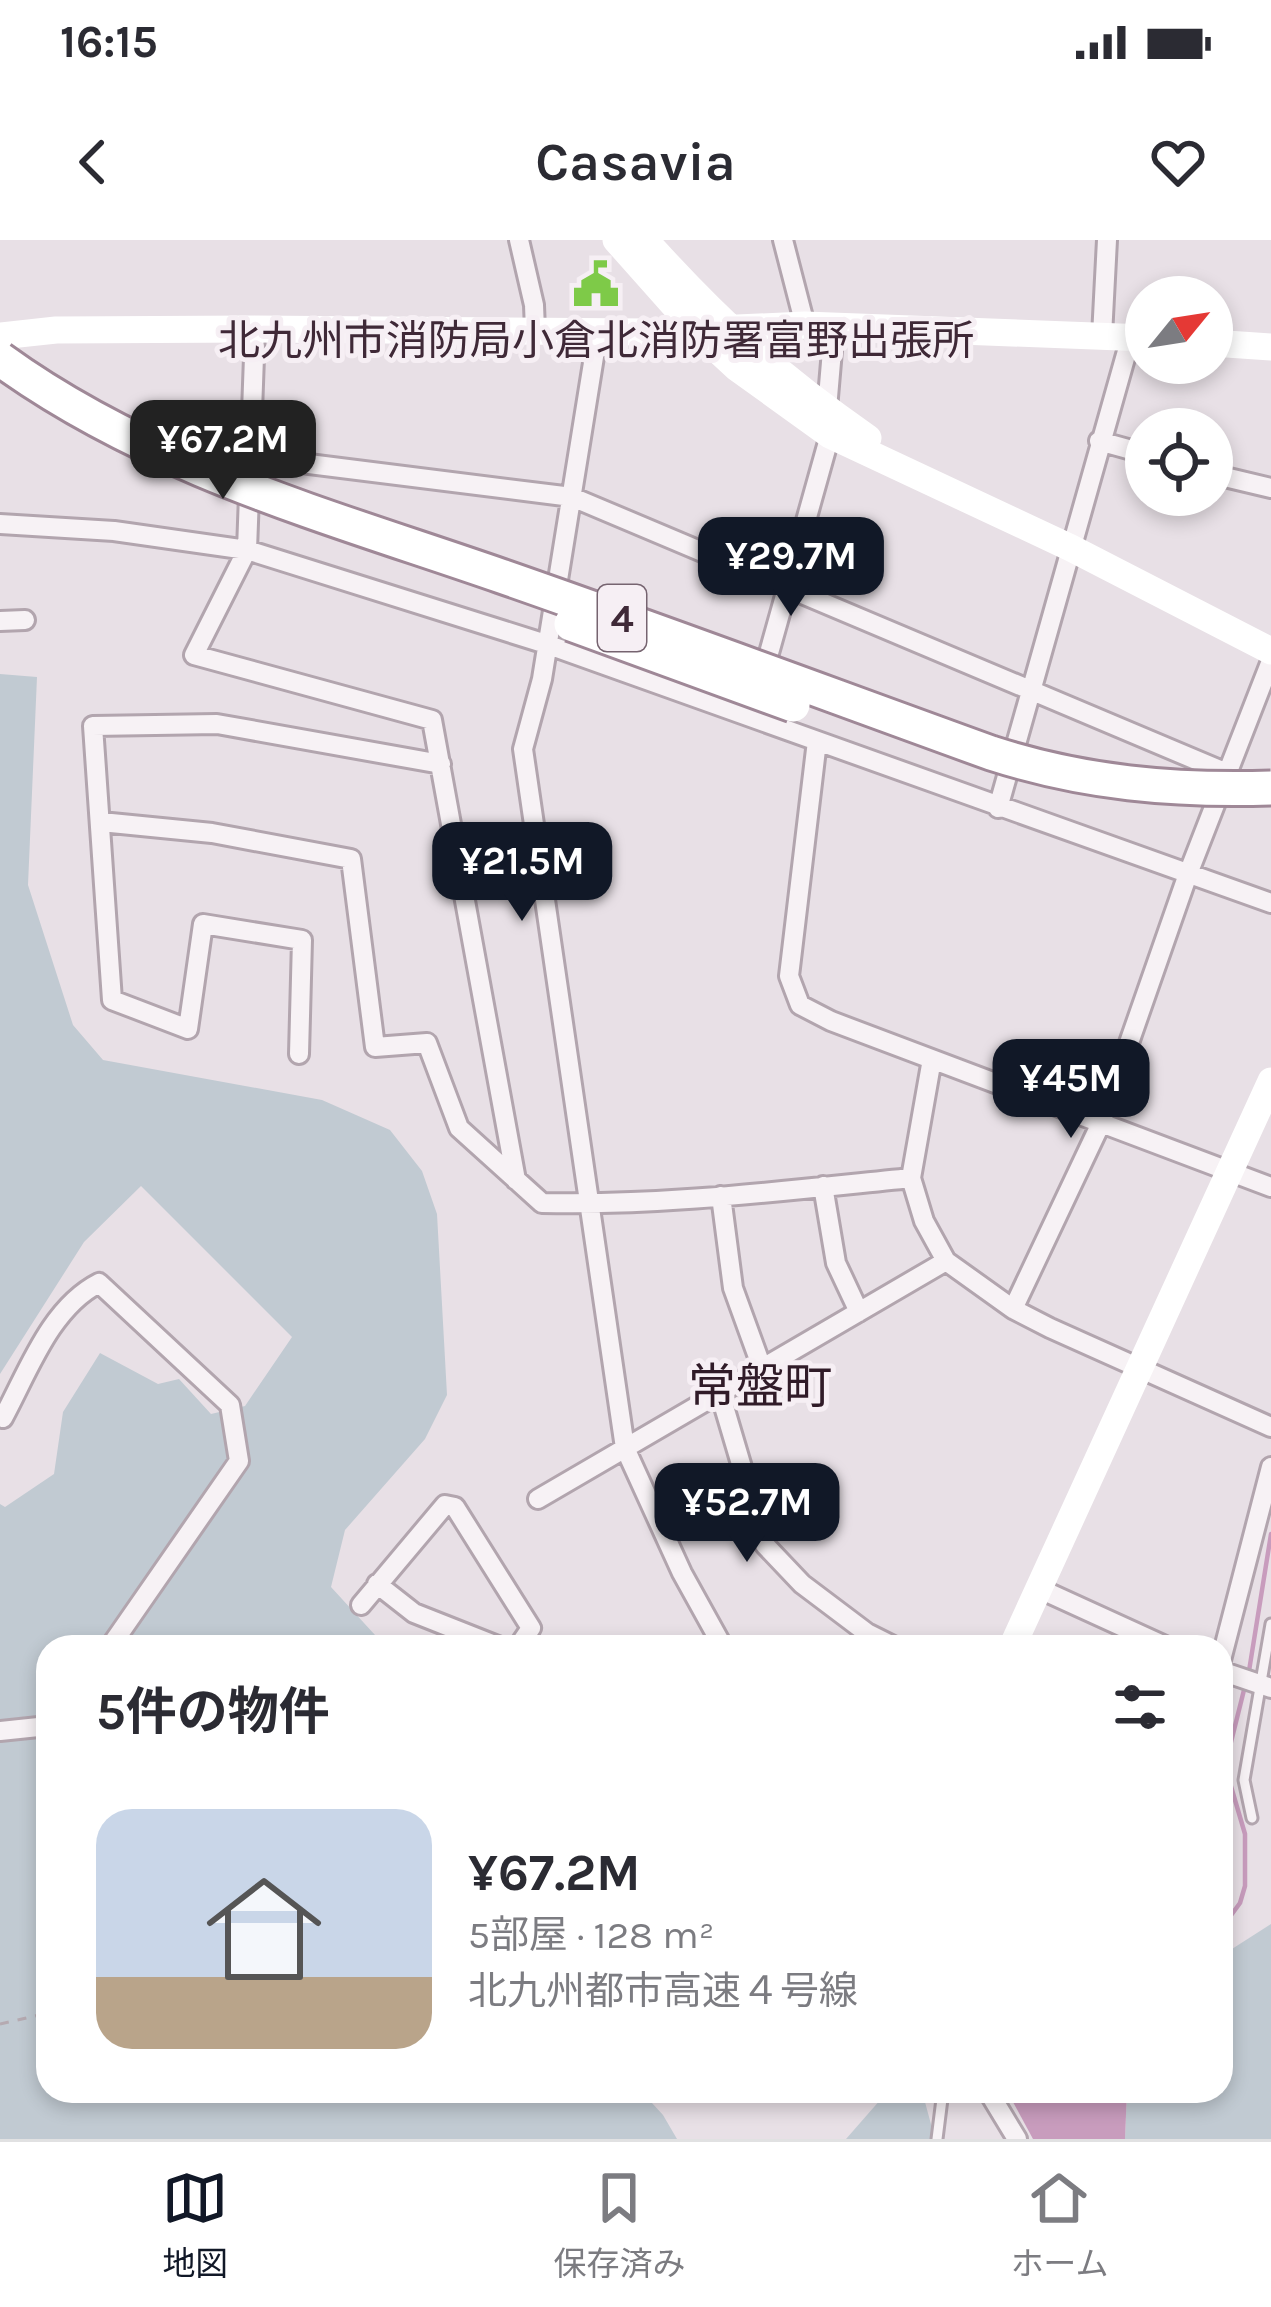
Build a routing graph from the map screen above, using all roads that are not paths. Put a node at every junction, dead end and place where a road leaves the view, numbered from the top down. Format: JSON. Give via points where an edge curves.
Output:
{"nodes":[{"id":1,"x":519,"y":240,"type":"edge"},
{"id":2,"x":616,"y":240,"type":"edge"},
{"id":3,"x":645,"y":240,"type":"edge"},
{"id":4,"x":783,"y":240,"type":"edge"},
{"id":5,"x":1106,"y":240,"type":"edge"},
{"id":6,"x":819,"y":326,"type":"junction"},
{"id":7,"x":725,"y":327,"type":"junction"},
{"id":8,"x":255,"y":329,"type":"junction"},
{"id":9,"x":535,"y":330,"type":"junction"},
{"id":10,"x":696,"y":330,"type":"junction"},
{"id":11,"x":598,"y":332,"type":"junction"},
{"id":12,"x":0,"y":336,"type":"edge"},
{"id":13,"x":1102,"y":336,"type":"junction"},
{"id":14,"x":1125,"y":337,"type":"edge"},
{"id":15,"x":1233,"y":344,"type":"edge"},
{"id":16,"x":1271,"y":347,"type":"edge"},
{"id":17,"x":0,"y":359,"type":"edge"},
{"id":18,"x":1125,"y":374,"type":"edge"},
{"id":19,"x":0,"y":386,"type":"edge"},
{"id":20,"x":828,"y":422,"type":"junction"},
{"id":21,"x":1099,"y":441,"type":"junction"},
{"id":22,"x":1125,"y":448,"type":"edge"},
{"id":23,"x":254,"y":457,"type":"junction"},
{"id":24,"x":1233,"y":478,"type":"edge"},
{"id":25,"x":1271,"y":488,"type":"edge"},
{"id":26,"x":572,"y":497,"type":"junction"},
{"id":27,"x":0,"y":524,"type":"edge"},
{"id":28,"x":1071,"y":548,"type":"junction"},
{"id":29,"x":247,"y":550,"type":"junction"},
{"id":30,"x":786,"y":588,"type":"junction"},
{"id":31,"x":25,"y":620,"type":"dead end"},
{"id":32,"x":0,"y":621,"type":"edge"},
{"id":33,"x":546,"y":644,"type":"junction"},
{"id":34,"x":1271,"y":651,"type":"edge"},
{"id":35,"x":1271,"y":661,"type":"edge"},
{"id":36,"x":1030,"y":692,"type":"junction"},
{"id":37,"x":751,"y":718,"type":"junction"},
{"id":38,"x":817,"y":741,"type":"junction"},
{"id":39,"x":441,"y":764,"type":"junction"},
{"id":40,"x":1227,"y":773,"type":"junction"},
{"id":41,"x":1271,"y":788,"type":"edge"},
{"id":42,"x":998,"y":808,"type":"junction"},
{"id":43,"x":1271,"y":808,"type":"edge"},
{"id":44,"x":101,"y":822,"type":"junction"},
{"id":45,"x":1189,"y":874,"type":"junction"},
{"id":46,"x":1271,"y":903,"type":"edge"},
{"id":47,"x":299,"y":1054,"type":"dead end"},
{"id":48,"x":932,"y":1059,"type":"junction"},
{"id":49,"x":1271,"y":1081,"type":"edge"},
{"id":50,"x":1102,"y":1124,"type":"junction"},
{"id":51,"x":1229,"y":1172,"type":"junction"},
{"id":52,"x":911,"y":1178,"type":"junction"},
{"id":53,"x":516,"y":1180,"type":"junction"},
{"id":54,"x":823,"y":1186,"type":"junction"},
{"id":55,"x":1271,"y":1187,"type":"edge"},
{"id":56,"x":721,"y":1196,"type":"junction"},
{"id":57,"x":591,"y":1204,"type":"junction"},
{"id":58,"x":946,"y":1261,"type":"junction"},
{"id":59,"x":1013,"y":1309,"type":"junction"},
{"id":60,"x":859,"y":1312,"type":"junction"},
{"id":61,"x":763,"y":1368,"type":"junction"},
{"id":62,"x":1139,"y":1369,"type":"junction"},
{"id":63,"x":720,"y":1393,"type":"junction"},
{"id":64,"x":3,"y":1418,"type":"dead end"},
{"id":65,"x":1271,"y":1427,"type":"edge"},
{"id":66,"x":625,"y":1448,"type":"junction"},
{"id":67,"x":1271,"y":1467,"type":"edge"},
{"id":68,"x":538,"y":1499,"type":"dead end"},
{"id":69,"x":377,"y":1584,"type":"junction"},
{"id":70,"x":1040,"y":1589,"type":"junction"},
{"id":71,"x":361,"y":1605,"type":"dead end"},
{"id":72,"x":1271,"y":1624,"type":"edge"},
{"id":73,"x":118,"y":1635,"type":"edge"},
{"id":74,"x":470,"y":1635,"type":"edge"},
{"id":75,"x":526,"y":1635,"type":"edge"},
{"id":76,"x":716,"y":1635,"type":"edge"},
{"id":77,"x":858,"y":1635,"type":"edge"},
{"id":78,"x":1018,"y":1635,"type":"edge"},
{"id":79,"x":1135,"y":1635,"type":"edge"},
{"id":80,"x":1227,"y":1635,"type":"edge"},
{"id":81,"x":1233,"y":1675,"type":"edge"},
{"id":82,"x":1266,"y":1686,"type":"edge"},
{"id":83,"x":36,"y":1727,"type":"edge"},
{"id":84,"x":0,"y":1731,"type":"edge"},
{"id":85,"x":1252,"y":1818,"type":"dead end"},
{"id":86,"x":942,"y":2103,"type":"edge"},
{"id":87,"x":995,"y":2103,"type":"edge"},
{"id":88,"x":937,"y":2139,"type":"edge"},
{"id":89,"x":1017,"y":2139,"type":"edge"}],
"edges":[{"from":1,"to":9,"type":"street"},
{"from":2,"to":10,"type":"street"},
{"from":3,"to":7,"type":"street"},
{"from":4,"to":6,"type":"street"},
{"from":5,"to":13,"type":"street"},
{"from":6,"to":7,"type":"street"},
{"from":6,"to":13,"type":"street"},
{"from":6,"to":20,"type":"street"},
{"from":7,"to":10,"type":"street"},
{"from":7,"to":20,"type":"street"},
{"from":8,"to":9,"type":"street"},
{"from":8,"to":12,"type":"street"},
{"from":8,"to":23,"type":"street"},
{"from":9,"to":11,"type":"street"},
{"from":10,"to":11,"type":"street"},
{"from":10,"to":20,"type":"street","via":[[752,380]]},
{"from":11,"to":26,"type":"street"},
{"from":13,"to":14,"type":"street"},
{"from":15,"to":16,"type":"street"},
{"from":17,"to":41,"type":"highway","number":"4","bridge":true,"via":[[152,451],[991,753],[1109,783]]},
{"from":18,"to":21,"type":"street"},
{"from":19,"to":43,"type":"highway","number":"4","bridge":true,"via":[[144,470],[232,506],[980,773],[1118,804]]},
{"from":20,"to":28,"type":"street"},
{"from":20,"to":30,"type":"street"},
{"from":21,"to":22,"type":"street"},
{"from":21,"to":28,"type":"street"},
{"from":23,"to":26,"type":"street"},
{"from":23,"to":29,"type":"street"},
{"from":24,"to":25,"type":"street"},
{"from":26,"to":30,"type":"street"},
{"from":26,"to":33,"type":"street"},
{"from":27,"to":29,"type":"street"},
{"from":28,"to":34,"type":"street"},
{"from":28,"to":36,"type":"street"},
{"from":29,"to":33,"type":"street"},
{"from":29,"to":39,"type":"street","via":[[194,655],[432,720]]},
{"from":30,"to":36,"type":"street"},
{"from":30,"to":37,"type":"street"},
{"from":31,"to":32,"type":"street"},
{"from":33,"to":37,"type":"street"},
{"from":33,"to":57,"type":"street","via":[[523,748]]},
{"from":35,"to":40,"type":"street"},
{"from":36,"to":40,"type":"street"},
{"from":36,"to":42,"type":"street"},
{"from":37,"to":38,"type":"street"},
{"from":38,"to":42,"type":"street"},
{"from":38,"to":48,"type":"street","via":[[789,976],[800,1005]]},
{"from":39,"to":44,"type":"street","via":[[217,724],[93,727]]},
{"from":39,"to":53,"type":"street"},
{"from":40,"to":45,"type":"street"},
{"from":42,"to":45,"type":"street"},
{"from":44,"to":47,"type":"street","via":[[112,1000],[188,1029],[203,924],[302,940]]},
{"from":44,"to":53,"type":"street","via":[[351,859],[375,1047],[427,1042],[459,1128]]},
{"from":45,"to":46,"type":"street"},
{"from":45,"to":50,"type":"street"},
{"from":48,"to":50,"type":"street"},
{"from":48,"to":52,"type":"street"},
{"from":49,"to":51,"type":"street"},
{"from":50,"to":51,"type":"street"},
{"from":50,"to":59,"type":"street"},
{"from":51,"to":55,"type":"street"},
{"from":51,"to":62,"type":"street"},
{"from":52,"to":54,"type":"street"},
{"from":52,"to":58,"type":"street"},
{"from":53,"to":57,"type":"street","via":[[542,1203]]},
{"from":54,"to":56,"type":"street"},
{"from":54,"to":60,"type":"street","via":[[836,1263]]},
{"from":56,"to":57,"type":"street"},
{"from":56,"to":61,"type":"street","via":[[733,1288]]},
{"from":57,"to":66,"type":"street"},
{"from":58,"to":59,"type":"street"},
{"from":58,"to":60,"type":"street"},
{"from":59,"to":62,"type":"street"},
{"from":60,"to":61,"type":"street"},
{"from":61,"to":63,"type":"street"},
{"from":62,"to":65,"type":"street"},
{"from":62,"to":70,"type":"street"},
{"from":63,"to":66,"type":"street"},
{"from":63,"to":77,"type":"street","via":[[765,1545]]},
{"from":64,"to":73,"type":"street","via":[[50,1330],[99,1283],[230,1405],[239,1461]]},
{"from":66,"to":68,"type":"street"},
{"from":66,"to":76,"type":"street"},
{"from":67,"to":80,"type":"street"},
{"from":69,"to":71,"type":"street"},
{"from":69,"to":74,"type":"street","via":[[414,1613]]},
{"from":69,"to":75,"type":"street","via":[[445,1505],[455,1507],[530,1628]]},
{"from":70,"to":78,"type":"street"},
{"from":70,"to":79,"type":"street"},
{"from":72,"to":82,"type":"lane"},
{"from":81,"to":82,"type":"street"},
{"from":82,"to":85,"type":"lane","via":[[1244,1780]]},
{"from":83,"to":84,"type":"street"},
{"from":86,"to":88,"type":"lane"},
{"from":87,"to":89,"type":"street"}]}
